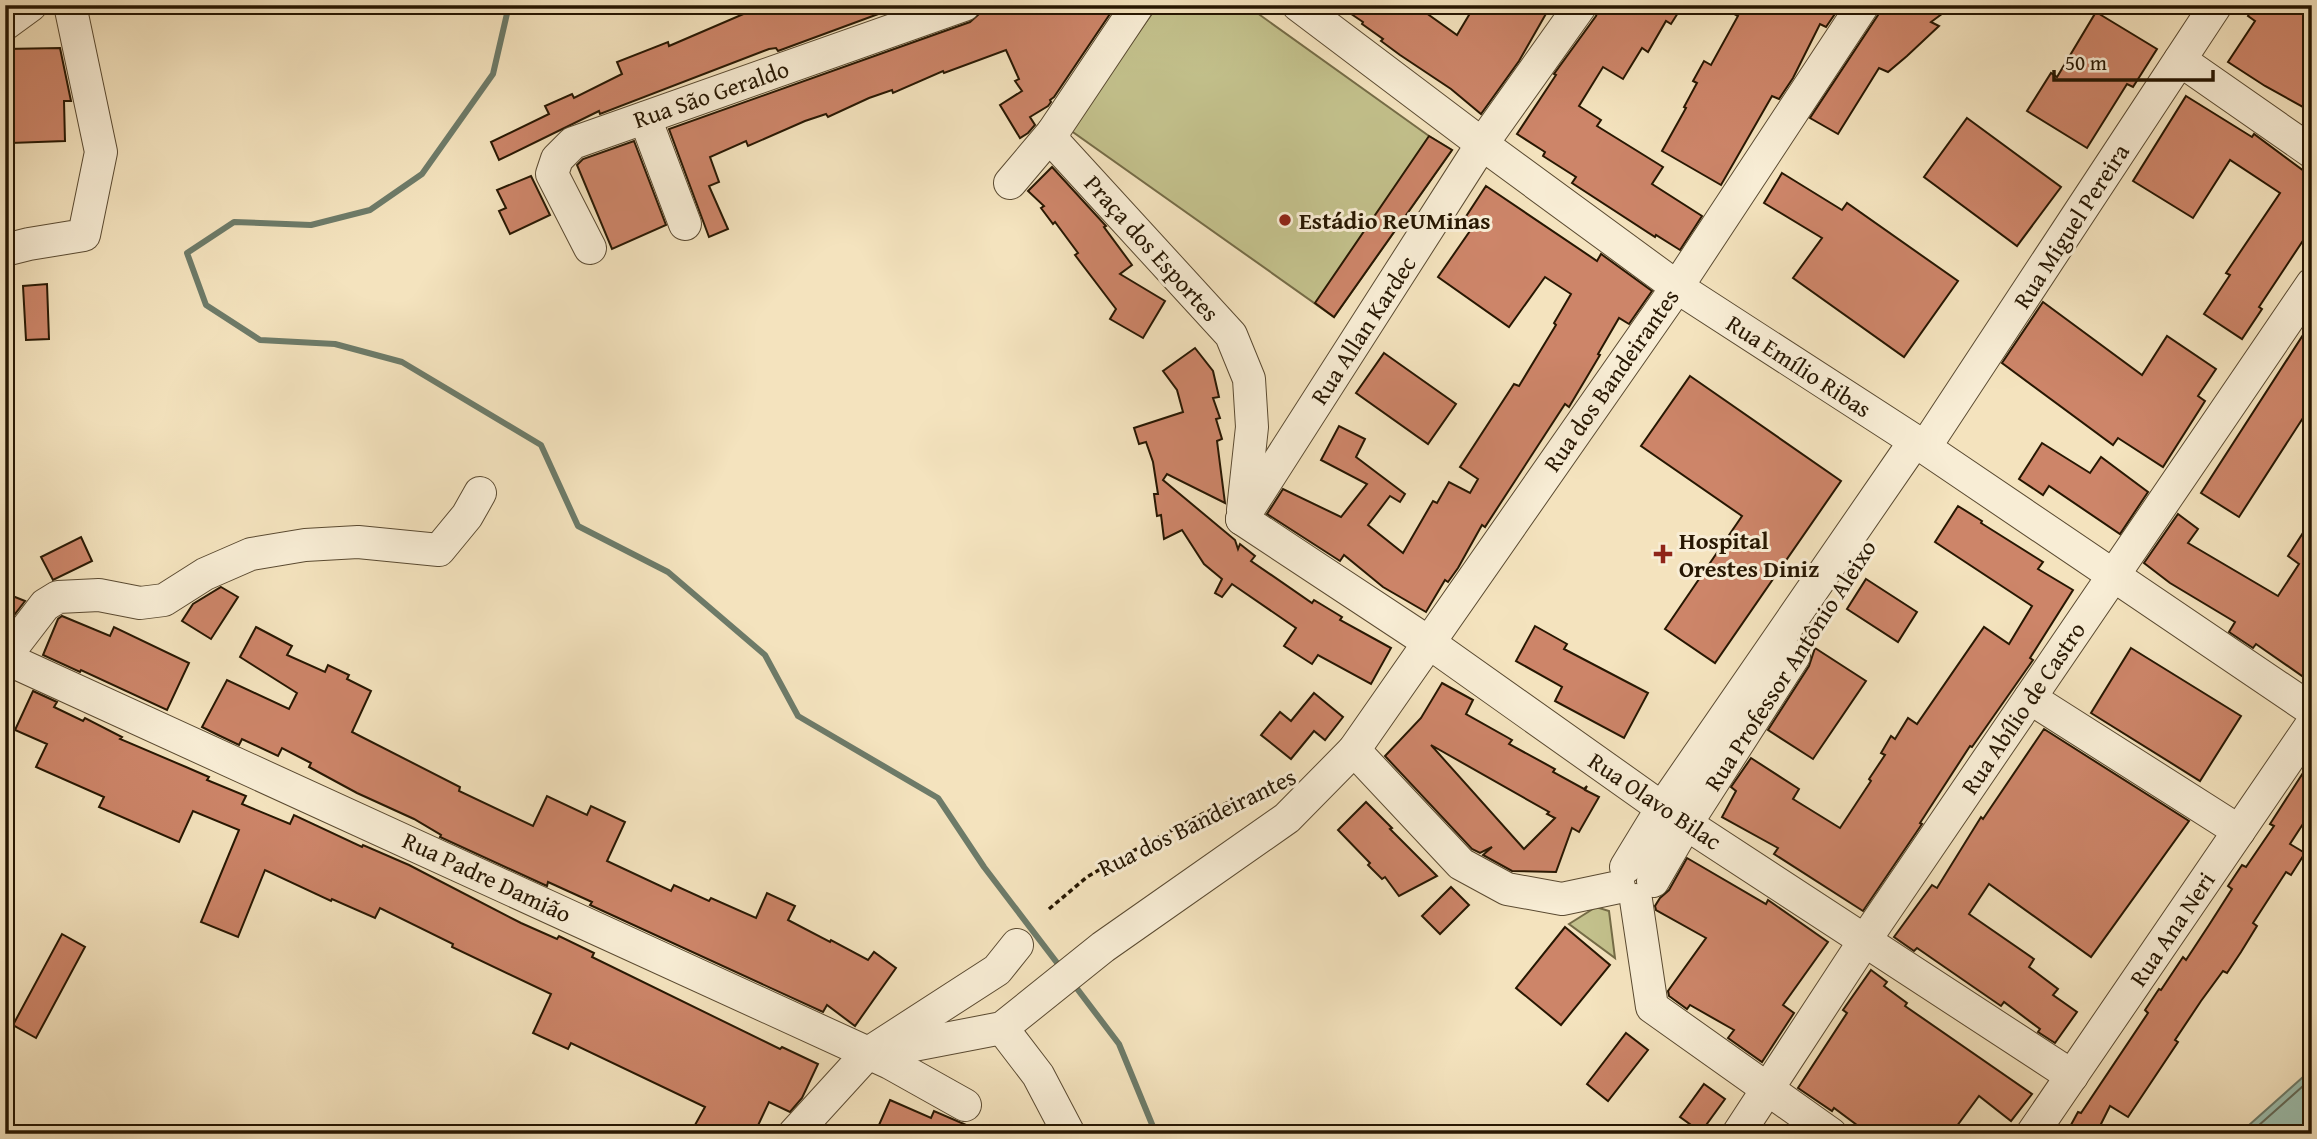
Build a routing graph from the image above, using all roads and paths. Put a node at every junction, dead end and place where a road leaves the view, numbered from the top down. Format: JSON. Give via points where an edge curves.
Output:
{"nodes":[{"id":1,"x":32,"y":5,"type":"edge"},
{"id":2,"x":70,"y":5,"type":"edge"},
{"id":3,"x":964,"y":5,"type":"edge"},
{"id":4,"x":1138,"y":5,"type":"edge"},
{"id":5,"x":1298,"y":5,"type":"edge"},
{"id":6,"x":1581,"y":5,"type":"edge"},
{"id":7,"x":1863,"y":5,"type":"edge"},
{"id":8,"x":2216,"y":5,"type":"edge"},
{"id":9,"x":5,"y":24,"type":"edge"},
{"id":10,"x":2180,"y":60,"type":"junction"},
{"id":11,"x":645,"y":118,"type":"junction"},
{"id":12,"x":1053,"y":132,"type":"junction"},
{"id":13,"x":1482,"y":145,"type":"junction"},
{"id":14,"x":2312,"y":152,"type":"edge"},
{"id":15,"x":1010,"y":183,"type":"dead end"},
{"id":16,"x":685,"y":224,"type":"dead end"},
{"id":17,"x":590,"y":248,"type":"dead end"},
{"id":18,"x":5,"y":250,"type":"edge"},
{"id":19,"x":2312,"y":284,"type":"edge"},
{"id":20,"x":1676,"y":286,"type":"junction"},
{"id":21,"x":1924,"y":447,"type":"junction"},
{"id":22,"x":480,"y":493,"type":"dead end"},
{"id":23,"x":1242,"y":519,"type":"junction"},
{"id":24,"x":2113,"y":575,"type":"junction"},
{"id":25,"x":1429,"y":642,"type":"junction"},
{"id":26,"x":5,"y":658,"type":"edge"},
{"id":27,"x":2030,"y":698,"type":"junction"},
{"id":28,"x":2312,"y":710,"type":"edge"},
{"id":29,"x":2312,"y":724,"type":"edge"},
{"id":30,"x":1354,"y":750,"type":"junction"},
{"id":31,"x":1292,"y":775,"type":"dead end"},
{"id":32,"x":1674,"y":816,"type":"junction"},
{"id":33,"x":2239,"y":831,"type":"junction"},
{"id":34,"x":1633,"y":884,"type":"junction"},
{"id":35,"x":1049,"y":909,"type":"dead end"},
{"id":36,"x":1865,"y":940,"type":"junction"},
{"id":37,"x":1017,"y":945,"type":"dead end"},
{"id":38,"x":1002,"y":1028,"type":"junction"},
{"id":39,"x":867,"y":1054,"type":"junction"},
{"id":40,"x":2072,"y":1076,"type":"junction"},
{"id":41,"x":1769,"y":1088,"type":"junction"},
{"id":42,"x":965,"y":1105,"type":"dead end"},
{"id":43,"x":794,"y":1134,"type":"edge"},
{"id":44,"x":1069,"y":1134,"type":"edge"},
{"id":45,"x":1738,"y":1134,"type":"edge"},
{"id":46,"x":1831,"y":1134,"type":"edge"},
{"id":47,"x":2032,"y":1134,"type":"edge"}],
"edges":[{"from":1,"to":9,"type":"street"},
{"from":2,"to":18,"type":"street","via":[[101,152],[84,235]]},
{"from":3,"to":11,"type":"street","name":"Rua São Geraldo"},
{"from":4,"to":12,"type":"street"},
{"from":5,"to":13,"type":"street","name":"Rua Emílio Ribas"},
{"from":6,"to":13,"type":"street","name":"Rua Allan Kardec"},
{"from":7,"to":20,"type":"street","name":"Rua dos Bandeirantes"},
{"from":8,"to":10,"type":"street","name":"Rua Miguel Pereira"},
{"from":10,"to":14,"type":"street"},
{"from":10,"to":21,"type":"street","name":"Rua Miguel Pereira"},
{"from":11,"to":16,"type":"street"},
{"from":11,"to":17,"type":"street","name":"Rua São Geraldo","via":[[573,143],[557,159],[552,174]]},
{"from":12,"to":15,"type":"street"},
{"from":12,"to":23,"type":"street","name":"Praça dos Esportes","via":[[1056,144],[1231,335],[1250,391],[1252,427]]},
{"from":13,"to":20,"type":"street","name":"Rua Emílio Ribas"},
{"from":13,"to":23,"type":"street","name":"Rua Allan Kardec"},
{"from":19,"to":24,"type":"street","name":"Rua Abílio de Castro"},
{"from":20,"to":21,"type":"street","name":"Rua Emílio Ribas"},
{"from":20,"to":25,"type":"street","name":"Rua dos Bandeirantes"},
{"from":21,"to":24,"type":"street","name":"Rua Emílio Ribas"},
{"from":21,"to":32,"type":"street","name":"Rua Professor Antônio Aleixo"},
{"from":22,"to":26,"type":"street","via":[[439,550],[358,542],[305,545],[251,554],[205,574],[164,600],[140,603],[99,595],[58,597],[45,606]]},
{"from":23,"to":25,"type":"street","name":"Rua Olavo Bilac"},
{"from":24,"to":27,"type":"street","name":"Rua Abílio de Castro"},
{"from":24,"to":28,"type":"street","name":"Rua Emílio Ribas"},
{"from":25,"to":30,"type":"street","name":"Rua dos Bandeirantes"},
{"from":25,"to":32,"type":"street","name":"Rua Olavo Bilac"},
{"from":26,"to":39,"type":"street","name":"Rua Padre Damião"},
{"from":27,"to":33,"type":"street"},
{"from":27,"to":36,"type":"street","name":"Rua Abílio de Castro"},
{"from":29,"to":33,"type":"street","name":"Rua Ana Neri"},
{"from":30,"to":34,"type":"street","via":[[1461,864],[1507,889],[1562,899]]},
{"from":30,"to":38,"type":"street","name":"Rua dos Bandeirantes","via":[[1287,818],[1102,947]]},
{"from":31,"to":35,"type":"path","name":"Rua dos Bandeirantes","via":[[1202,814],[1118,859],[1087,877]]},
{"from":32,"to":34,"type":"street","name":"Rua Professor Antônio Aleixo"},
{"from":32,"to":36,"type":"street","name":"Rua Olavo Bilac"},
{"from":33,"to":40,"type":"street","name":"Rua Ana Neri"},
{"from":34,"to":41,"type":"street","via":[[1652,1007]]},
{"from":36,"to":40,"type":"street","name":"Rua Olavo Bilac"},
{"from":36,"to":41,"type":"street","name":"Rua Abílio de Castro"},
{"from":37,"to":39,"type":"street","via":[[998,970]]},
{"from":38,"to":39,"type":"street"},
{"from":38,"to":44,"type":"street","via":[[1038,1075]]},
{"from":39,"to":42,"type":"street","name":"Rua Padre Damião"},
{"from":39,"to":43,"type":"street"},
{"from":40,"to":47,"type":"street","name":"Rua Ana Neri"},
{"from":41,"to":45,"type":"street","name":"Rua Abílio de Castro"},
{"from":41,"to":46,"type":"street"}]}
